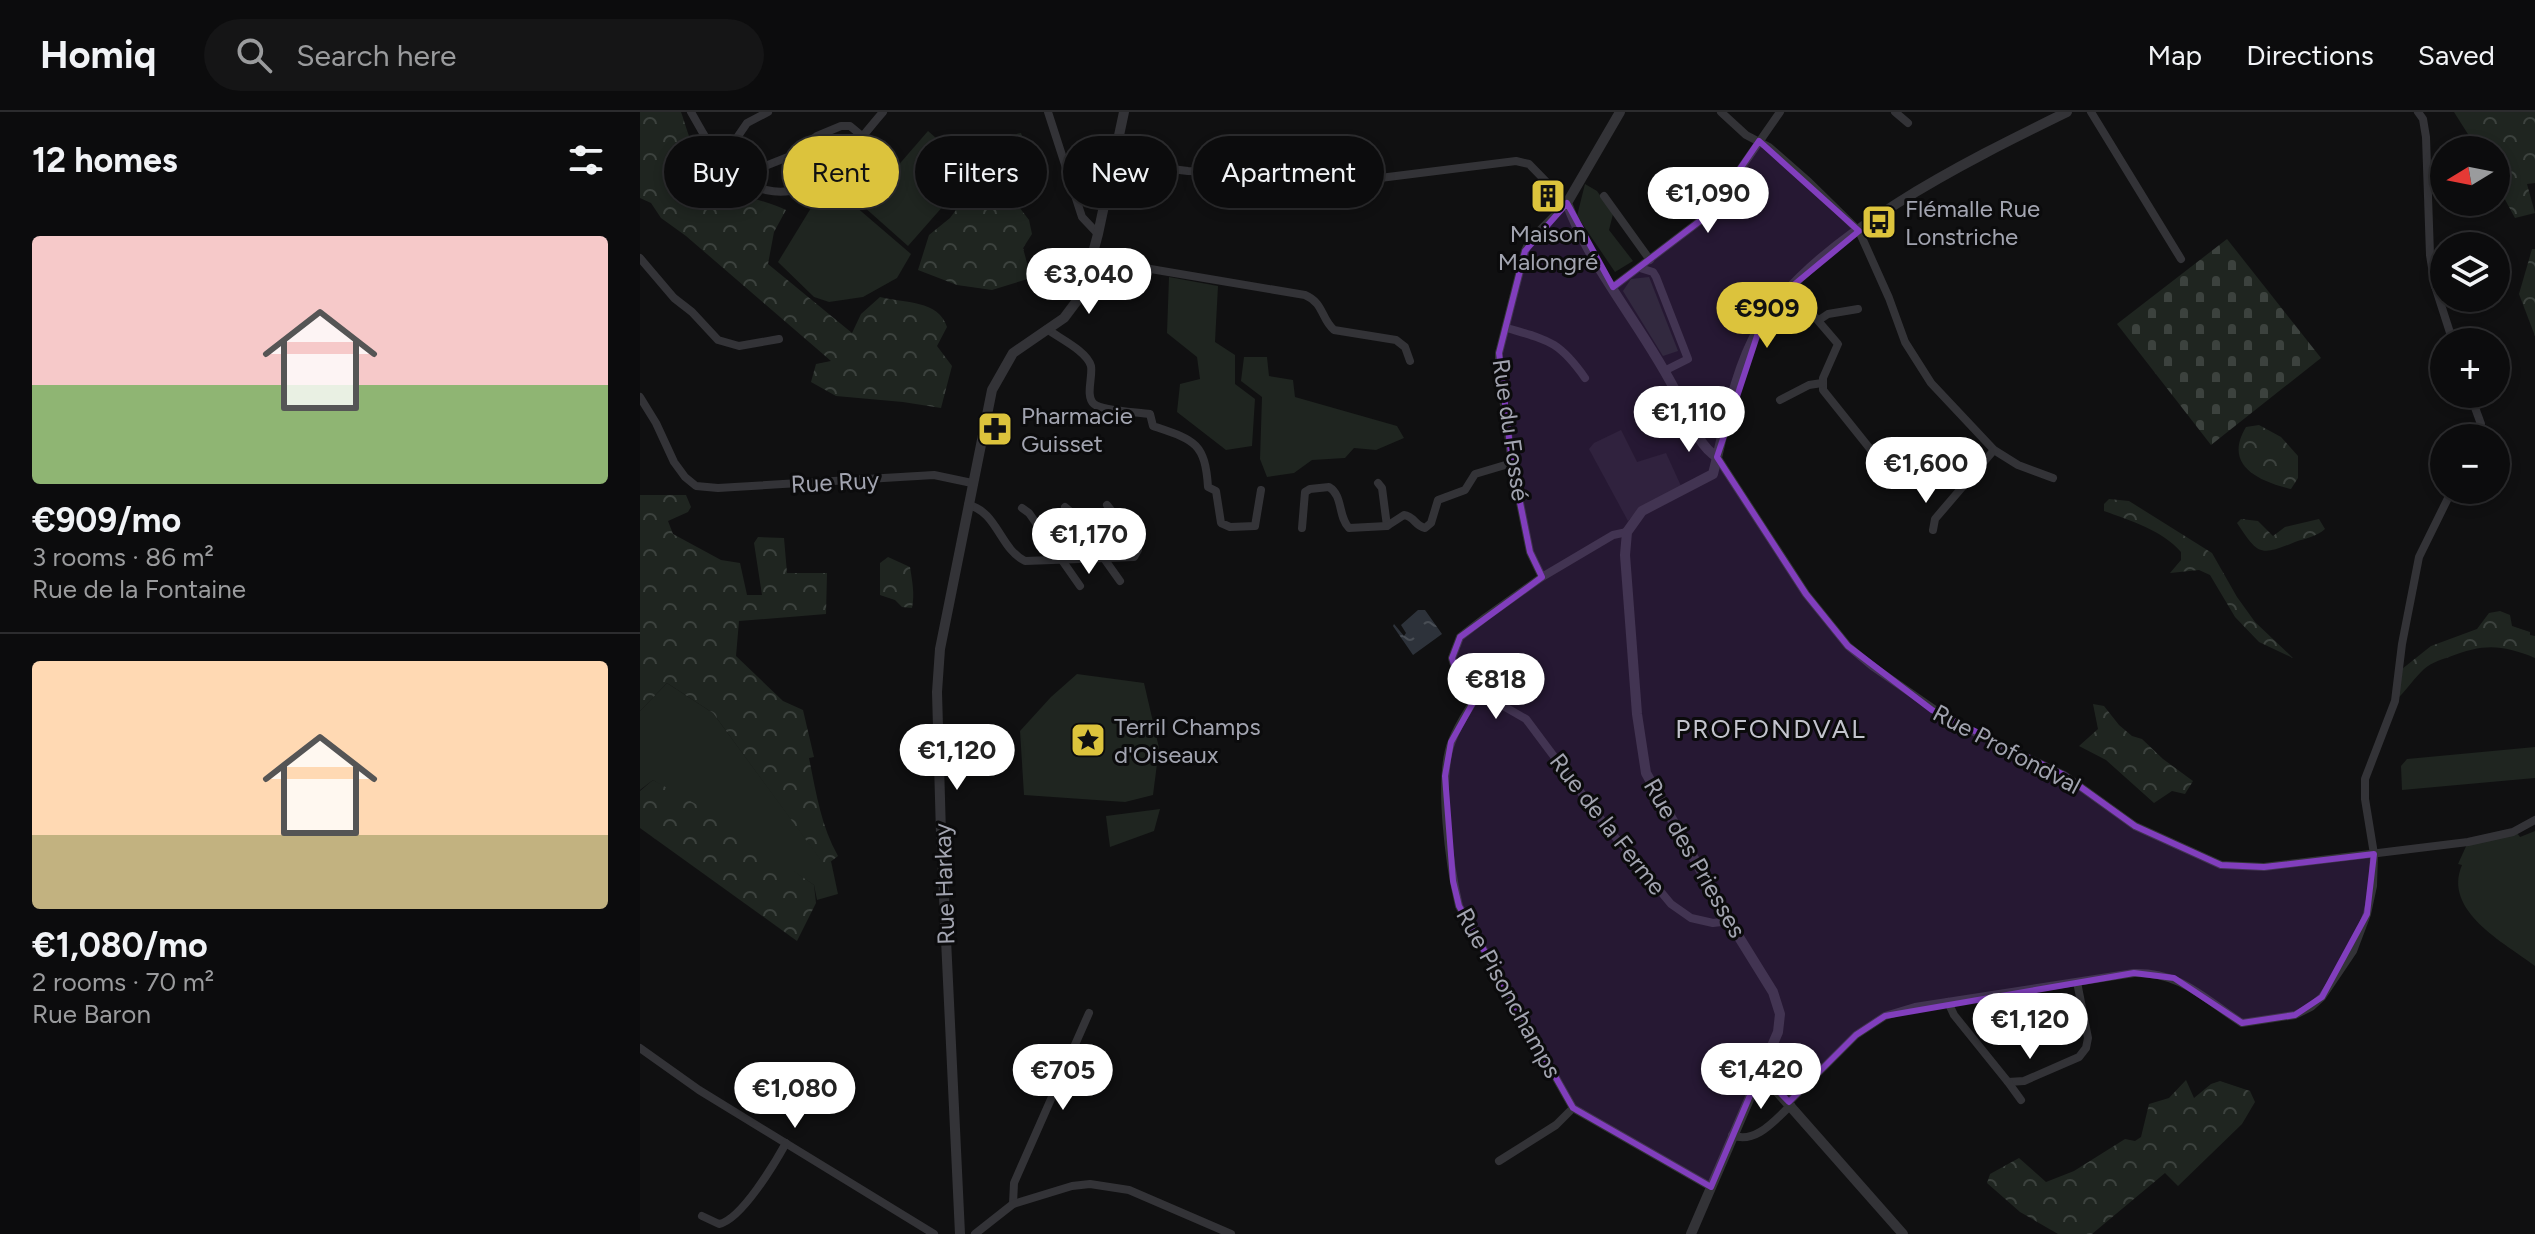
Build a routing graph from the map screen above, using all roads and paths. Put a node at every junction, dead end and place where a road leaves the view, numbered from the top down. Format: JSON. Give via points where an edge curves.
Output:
{"nodes":[{"id":1,"x":691,"y":112,"type":"edge"},
{"id":2,"x":768,"y":112,"type":"edge"},
{"id":3,"x":883,"y":112,"type":"edge"},
{"id":4,"x":1048,"y":112,"type":"edge"},
{"id":5,"x":1124,"y":112,"type":"edge"},
{"id":6,"x":1620,"y":112,"type":"edge"},
{"id":7,"x":1721,"y":112,"type":"edge"},
{"id":8,"x":1780,"y":112,"type":"edge"},
{"id":9,"x":1895,"y":112,"type":"edge"},
{"id":10,"x":2067,"y":112,"type":"edge"},
{"id":11,"x":2091,"y":112,"type":"edge"},
{"id":12,"x":2418,"y":112,"type":"edge"},
{"id":13,"x":1908,"y":123,"type":"dead end"},
{"id":14,"x":706,"y":136,"type":"edge"},
{"id":15,"x":738,"y":136,"type":"edge"},
{"id":16,"x":817,"y":136,"type":"edge"},
{"id":17,"x":862,"y":136,"type":"joint"},
{"id":18,"x":1119,"y":136,"type":"edge"},
{"id":19,"x":1759,"y":141,"type":"junction"},
{"id":20,"x":1177,"y":170,"type":"edge"},
{"id":21,"x":1604,"y":196,"type":"dead end"},
{"id":22,"x":1567,"y":203,"type":"junction"},
{"id":23,"x":1103,"y":208,"type":"edge"},
{"id":24,"x":1859,"y":231,"type":"junction"},
{"id":25,"x":1098,"y":234,"type":"junction"},
{"id":26,"x":640,"y":258,"type":"edge"},
{"id":27,"x":2181,"y":259,"type":"dead end"},
{"id":28,"x":1650,"y":260,"type":"junction"},
{"id":29,"x":1091,"y":263,"type":"junction"},
{"id":30,"x":1640,"y":268,"type":"junction"},
{"id":31,"x":1613,"y":287,"type":"junction"},
{"id":32,"x":1790,"y":288,"type":"junction"},
{"id":33,"x":1858,"y":309,"type":"dead end"},
{"id":34,"x":1819,"y":320,"type":"junction"},
{"id":35,"x":1507,"y":328,"type":"junction"},
{"id":36,"x":2448,"y":328,"type":"edge"},
{"id":37,"x":1047,"y":329,"type":"junction"},
{"id":38,"x":779,"y":339,"type":"dead end"},
{"id":39,"x":1410,"y":361,"type":"dead end"},
{"id":40,"x":1666,"y":370,"type":"junction"},
{"id":41,"x":1585,"y":378,"type":"dead end"},
{"id":42,"x":1822,"y":383,"type":"junction"},
{"id":43,"x":640,"y":397,"type":"edge"},
{"id":44,"x":1780,"y":400,"type":"dead end"},
{"id":45,"x":1897,"y":441,"type":"dead end"},
{"id":46,"x":1994,"y":450,"type":"junction"},
{"id":47,"x":1717,"y":457,"type":"junction"},
{"id":48,"x":1512,"y":463,"type":"junction"},
{"id":49,"x":2053,"y":478,"type":"dead end"},
{"id":50,"x":972,"y":483,"type":"junction"},
{"id":51,"x":1378,"y":483,"type":"dead end"},
{"id":52,"x":1261,"y":490,"type":"dead end"},
{"id":53,"x":2445,"y":504,"type":"edge"},
{"id":54,"x":968,"y":505,"type":"junction"},
{"id":55,"x":1107,"y":505,"type":"dead end"},
{"id":56,"x":1065,"y":507,"type":"dead end"},
{"id":57,"x":1022,"y":508,"type":"dead end"},
{"id":58,"x":1387,"y":526,"type":"junction"},
{"id":59,"x":1302,"y":528,"type":"dead end"},
{"id":60,"x":1933,"y":530,"type":"dead end"},
{"id":61,"x":1627,"y":532,"type":"junction"},
{"id":62,"x":1105,"y":559,"type":"junction"},
{"id":63,"x":1062,"y":561,"type":"junction"},
{"id":64,"x":1542,"y":577,"type":"junction"},
{"id":65,"x":1120,"y":581,"type":"dead end"},
{"id":66,"x":1080,"y":586,"type":"dead end"},
{"id":67,"x":1479,"y":692,"type":"junction"},
{"id":68,"x":2535,"y":820,"type":"edge"},
{"id":69,"x":2374,"y":854,"type":"junction"},
{"id":70,"x":1729,"y":921,"type":"junction"},
{"id":71,"x":2077,"y":982,"type":"junction"},
{"id":72,"x":1948,"y":1002,"type":"junction"},
{"id":73,"x":1089,"y":1013,"type":"dead end"},
{"id":74,"x":640,"y":1048,"type":"edge"},
{"id":75,"x":1760,"y":1072,"type":"junction"},
{"id":76,"x":2008,"y":1082,"type":"junction"},
{"id":77,"x":2021,"y":1100,"type":"dead end"},
{"id":78,"x":1790,"y":1104,"type":"junction"},
{"id":79,"x":1573,"y":1108,"type":"junction"},
{"id":80,"x":1732,"y":1135,"type":"junction"},
{"id":81,"x":786,"y":1143,"type":"junction"},
{"id":82,"x":1499,"y":1161,"type":"dead end"},
{"id":83,"x":1711,"y":1187,"type":"junction"},
{"id":84,"x":1013,"y":1204,"type":"junction"},
{"id":85,"x":702,"y":1216,"type":"dead end"},
{"id":86,"x":934,"y":1234,"type":"edge"},
{"id":87,"x":960,"y":1234,"type":"edge"},
{"id":88,"x":975,"y":1234,"type":"edge"},
{"id":89,"x":1231,"y":1234,"type":"edge"},
{"id":90,"x":1691,"y":1234,"type":"edge"},
{"id":91,"x":1903,"y":1234,"type":"edge"}],
"edges":[{"from":1,"to":14,"type":"street"},
{"from":2,"to":15,"type":"street","via":[[747,123]]},
{"from":3,"to":17,"type":"street"},
{"from":4,"to":25,"type":"street","via":[[1082,217]]},
{"from":5,"to":18,"type":"street"},
{"from":6,"to":22,"type":"street"},
{"from":7,"to":19,"type":"street"},
{"from":8,"to":19,"type":"street"},
{"from":9,"to":13,"type":"street"},
{"from":10,"to":24,"type":"street","via":[[1937,179]]},
{"from":11,"to":27,"type":"street"},
{"from":12,"to":36,"type":"street","via":[[2426,137],[2430,255]]},
{"from":16,"to":17,"type":"street","via":[[850,126]]},
{"from":19,"to":24,"type":"street"},
{"from":19,"to":28,"type":"street","via":[[1709,214]]},
{"from":20,"to":22,"type":"street","via":[[1221,172],[1237,145],[1380,178],[1516,161],[1529,164]]},
{"from":21,"to":28,"type":"street"},
{"from":22,"to":31,"type":"street","via":[[1578,232]]},
{"from":22,"to":35,"type":"street","name":"Rue du Fossé","via":[[1530,240]]},
{"from":23,"to":25,"type":"street"},
{"from":24,"to":32,"type":"street"},
{"from":24,"to":46,"type":"street","via":[[1908,346],[1931,383]]},
{"from":25,"to":29,"type":"street"},
{"from":26,"to":38,"type":"street","via":[[718,340],[739,346]]},
{"from":28,"to":30,"type":"street"},
{"from":29,"to":37,"type":"street","via":[[1075,306]]},
{"from":29,"to":39,"type":"street","via":[[1305,295],[1321,306],[1334,330],[1396,340]]},
{"from":30,"to":31,"type":"street"},
{"from":30,"to":40,"type":"street","via":[[1656,277],[1688,359]]},
{"from":31,"to":40,"type":"street"},
{"from":32,"to":34,"type":"street"},
{"from":32,"to":47,"type":"street","via":[[1746,354]]},
{"from":33,"to":34,"type":"street"},
{"from":34,"to":42,"type":"street","via":[[1838,344]]},
{"from":35,"to":41,"type":"street","via":[[1550,341]]},
{"from":35,"to":48,"type":"street","name":"Rue du Fossé","via":[[1499,367]]},
{"from":37,"to":50,"type":"street","name":"Rue Harkay","via":[[1013,353],[992,390]]},
{"from":37,"to":52,"type":"street","via":[[1091,365],[1094,404],[1150,414],[1153,426],[1203,451],[1221,523],[1255,526]]},
{"from":40,"to":47,"type":"street","via":[[1707,451]]},
{"from":42,"to":44,"type":"street"},
{"from":42,"to":45,"type":"street","via":[[1825,395],[1863,438],[1876,464]]},
{"from":43,"to":50,"type":"street","name":"Rue Ruy","via":[[674,462],[696,486],[934,475]]},
{"from":46,"to":49,"type":"street"},
{"from":46,"to":60,"type":"street","via":[[1935,519]]},
{"from":47,"to":61,"type":"street","via":[[1713,474],[1642,511]]},
{"from":47,"to":69,"type":"street","name":"Rue Profondval","via":[[1829,624],[1872,666],[1951,721],[2064,775],[2135,826],[2221,865],[2240,868]]},
{"from":48,"to":58,"type":"street","via":[[1475,474],[1465,490],[1438,500],[1427,527],[1405,515]]},
{"from":48,"to":64,"type":"street","name":"Rue du Fossé","via":[[1530,552]]},
{"from":50,"to":54,"type":"street","name":"Rue Harkay"},
{"from":51,"to":58,"type":"street"},
{"from":53,"to":69,"type":"street","via":[[2420,553],[2395,701],[2365,779]]},
{"from":54,"to":63,"type":"street","via":[[983,511],[1020,559]]},
{"from":54,"to":87,"type":"street","name":"Rue Harkay","via":[[940,649],[937,692]]},
{"from":55,"to":62,"type":"street","via":[[1138,550],[1131,558]]},
{"from":56,"to":62,"type":"street"},
{"from":57,"to":63,"type":"street"},
{"from":58,"to":59,"type":"street","via":[[1347,527],[1336,492],[1329,487],[1305,492]]},
{"from":61,"to":64,"type":"street","name":"Rue de la Ferme"},
{"from":61,"to":70,"type":"street","name":"Rue des Priesses","via":[[1643,765]]},
{"from":62,"to":63,"type":"street"},
{"from":62,"to":65,"type":"street"},
{"from":63,"to":66,"type":"street"},
{"from":64,"to":67,"type":"street","name":"Rue de la Ferme","via":[[1460,637],[1452,658],[1457,675]]},
{"from":67,"to":70,"type":"street","name":"Rue de la Ferme","via":[[1526,719],[1671,904],[1691,918]]},
{"from":67,"to":79,"type":"street","name":"Rue Pisonchamps","via":[[1451,742],[1445,776],[1453,881],[1459,906]]},
{"from":68,"to":69,"type":"street","name":"Rue Profondval","via":[[2513,832],[2468,842]]},
{"from":69,"to":71,"type":"street","via":[[2367,914],[2353,951],[2322,997],[2304,1011],[2242,1023],[2187,984],[2154,972]]},
{"from":70,"to":75,"type":"street","name":"Rue des Priesses","via":[[1773,992],[1780,1014]]},
{"from":71,"to":72,"type":"street"},
{"from":71,"to":76,"type":"street","via":[[2086,1048],[2079,1057],[2038,1075]]},
{"from":72,"to":76,"type":"street"},
{"from":72,"to":78,"type":"street","via":[[1885,1016],[1856,1035]]},
{"from":73,"to":84,"type":"street","via":[[1014,1183]]},
{"from":74,"to":81,"type":"street"},
{"from":75,"to":78,"type":"street"},
{"from":75,"to":80,"type":"street","name":"Rue des Priesses"},
{"from":76,"to":77,"type":"street"},
{"from":78,"to":80,"type":"street","via":[[1753,1136]]},
{"from":78,"to":91,"type":"street"},
{"from":79,"to":82,"type":"street"},
{"from":79,"to":83,"type":"street"},
{"from":80,"to":83,"type":"street","name":"Rue des Priesses"},
{"from":81,"to":85,"type":"street","via":[[730,1220],[719,1224]]},
{"from":81,"to":86,"type":"street"},
{"from":83,"to":90,"type":"street","name":"Rue des Priesses"},
{"from":84,"to":88,"type":"street"},
{"from":84,"to":89,"type":"street","via":[[1072,1186],[1110,1186]]}]}
